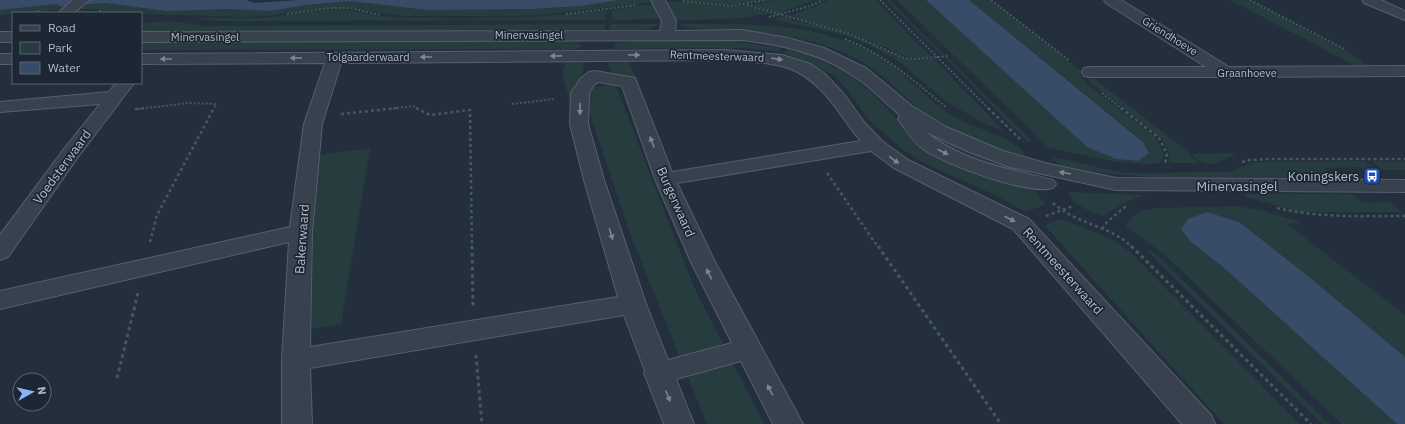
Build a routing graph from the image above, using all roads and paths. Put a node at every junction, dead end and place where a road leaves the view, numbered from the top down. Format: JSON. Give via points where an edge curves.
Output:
{"nodes":[{"id":1,"x":767,"y":0,"type":"edge"},
{"id":2,"x":823,"y":0,"type":"edge"},
{"id":3,"x":880,"y":0,"type":"edge"},
{"id":4,"x":991,"y":0,"type":"edge"},
{"id":5,"x":1112,"y":0,"type":"edge"},
{"id":6,"x":1250,"y":0,"type":"edge"},
{"id":7,"x":1369,"y":0,"type":"edge"},
{"id":8,"x":659,"y":1,"type":"edge"},
{"id":9,"x":744,"y":4,"type":"junction"},
{"id":10,"x":563,"y":14,"type":"dead end"},
{"id":11,"x":285,"y":15,"type":"dead end"},
{"id":12,"x":782,"y":15,"type":"junction"},
{"id":13,"x":385,"y":16,"type":"dead end"},
{"id":14,"x":1405,"y":16,"type":"edge"},
{"id":15,"x":767,"y":18,"type":"dead end"},
{"id":16,"x":667,"y":35,"type":"junction"},
{"id":17,"x":0,"y":37,"type":"edge"},
{"id":18,"x":12,"y":37,"type":"edge"},
{"id":19,"x":142,"y":37,"type":"edge"},
{"id":20,"x":1346,"y":50,"type":"dead end"},
{"id":21,"x":597,"y":55,"type":"junction"},
{"id":22,"x":948,"y":56,"type":"dead end"},
{"id":23,"x":937,"y":57,"type":"junction"},
{"id":24,"x":335,"y":58,"type":"junction"},
{"id":25,"x":0,"y":59,"type":"edge"},
{"id":26,"x":12,"y":59,"type":"edge"},
{"id":27,"x":142,"y":60,"type":"edge"},
{"id":28,"x":1072,"y":63,"type":"dead end"},
{"id":29,"x":1405,"y":71,"type":"edge"},
{"id":30,"x":1090,"y":72,"type":"dead end"},
{"id":31,"x":1228,"y":73,"type":"junction"},
{"id":32,"x":120,"y":90,"type":"edge"},
{"id":33,"x":1100,"y":92,"type":"dead end"},
{"id":34,"x":557,"y":99,"type":"dead end"},
{"id":35,"x":512,"y":104,"type":"dead end"},
{"id":36,"x":0,"y":107,"type":"edge"},
{"id":37,"x":102,"y":113,"type":"junction"},
{"id":38,"x":315,"y":117,"type":"junction"},
{"id":39,"x":875,"y":145,"type":"junction"},
{"id":40,"x":814,"y":155,"type":"junction"},
{"id":41,"x":1163,"y":169,"type":"dead end"},
{"id":42,"x":1041,"y":176,"type":"junction"},
{"id":43,"x":666,"y":180,"type":"junction"},
{"id":44,"x":1405,"y":186,"type":"edge"},
{"id":45,"x":1073,"y":206,"type":"dead end"},
{"id":46,"x":1060,"y":211,"type":"junction"},
{"id":47,"x":301,"y":232,"type":"junction"},
{"id":48,"x":0,"y":252,"type":"edge"},
{"id":49,"x":144,"y":267,"type":"junction"},
{"id":50,"x":0,"y":300,"type":"edge"},
{"id":51,"x":633,"y":304,"type":"junction"},
{"id":52,"x":473,"y":331,"type":"junction"},
{"id":53,"x":748,"y":349,"type":"junction"},
{"id":54,"x":296,"y":360,"type":"junction"},
{"id":55,"x":658,"y":373,"type":"junction"},
{"id":56,"x":117,"y":378,"type":"dead end"},
{"id":57,"x":297,"y":424,"type":"edge"},
{"id":58,"x":482,"y":424,"type":"edge"},
{"id":59,"x":679,"y":424,"type":"edge"},
{"id":60,"x":788,"y":424,"type":"edge"},
{"id":61,"x":1001,"y":424,"type":"edge"},
{"id":62,"x":1200,"y":424,"type":"edge"},
{"id":63,"x":1311,"y":424,"type":"edge"}],
"edges":[{"from":1,"to":9,"type":"path"},
{"from":2,"to":12,"type":"path"},
{"from":3,"to":23,"type":"path"},
{"from":4,"to":28,"type":"path"},
{"from":5,"to":31,"type":"street","name":"Griendhoeve"},
{"from":6,"to":20,"type":"path"},
{"from":7,"to":14,"type":"street"},
{"from":8,"to":9,"type":"path","via":[[688,1],[730,6]]},
{"from":8,"to":10,"type":"path"},
{"from":8,"to":16,"type":"street","via":[[669,22]]},
{"from":9,"to":12,"type":"path"},
{"from":11,"to":13,"type":"path","via":[[330,8],[350,8]]},
{"from":12,"to":15,"type":"path"},
{"from":12,"to":23,"type":"path","via":[[850,34],[904,58]]},
{"from":16,"to":21,"type":"street","name":"Minervasingel"},
{"from":16,"to":42,"type":"street","name":"Minervasingel","via":[[742,35],[795,43],[838,60],[876,83],[898,105],[917,134],[938,150],[993,173]]},
{"from":17,"to":18,"type":"street"},
{"from":19,"to":21,"type":"street","name":"Minervasingel"},
{"from":21,"to":24,"type":"street","name":"Tolgaarderwaard","one_way":true},
{"from":21,"to":39,"type":"street","name":"Rentmeesterwaard","one_way":true,"via":[[726,55],[782,60],[805,68],[819,78],[837,97],[856,126]]},
{"from":43,"to":21,"type":"street","name":"Burgerwaard","one_way":true,"via":[[629,82]]},
{"from":21,"to":51,"type":"street","one_way":true,"via":[[580,93],[579,124]]},
{"from":22,"to":23,"type":"path"},
{"from":23,"to":42,"type":"path","via":[[1024,144]]},
{"from":24,"to":27,"type":"street","name":"Tolgaarderwaard","one_way":true},
{"from":24,"to":38,"type":"street","name":"Bakerwaard"},
{"from":25,"to":26,"type":"street"},
{"from":29,"to":31,"type":"street","name":"Graanhoeve"},
{"from":30,"to":31,"type":"street","name":"Graanhoeve"},
{"from":32,"to":36,"type":"street"},
{"from":32,"to":37,"type":"street","name":"Voedsterwaard"},
{"from":33,"to":41,"type":"path","via":[[1160,138],[1168,154]]},
{"from":34,"to":35,"type":"path"},
{"from":37,"to":48,"type":"street","name":"Voedsterwaard"},
{"from":37,"to":49,"type":"path","via":[[189,103],[216,104],[157,215]]},
{"from":38,"to":47,"type":"street","name":"Bakerwaard"},
{"from":38,"to":52,"type":"path","via":[[413,106],[430,115],[470,110]]},
{"from":39,"to":40,"type":"street"},
{"from":39,"to":62,"type":"street","name":"Rentmeesterwaard","one_way":true,"via":[[901,164],[1021,224]]},
{"from":40,"to":43,"type":"street"},
{"from":40,"to":61,"type":"path"},
{"from":42,"to":44,"type":"street","name":"Minervasingel","via":[[1090,188],[1116,184]]},
{"from":42,"to":46,"type":"path","via":[[1045,191]]},
{"from":53,"to":43,"type":"street","name":"Burgerwaard","one_way":true,"via":[[703,262]]},
{"from":45,"to":46,"type":"path"},
{"from":46,"to":63,"type":"path","via":[[1118,236],[1128,243]]},
{"from":47,"to":49,"type":"street"},
{"from":47,"to":54,"type":"street","name":"Bakerwaard"},
{"from":49,"to":50,"type":"street"},
{"from":49,"to":56,"type":"path"},
{"from":51,"to":52,"type":"street"},
{"from":51,"to":55,"type":"street"},
{"from":52,"to":54,"type":"street"},
{"from":52,"to":58,"type":"path"},
{"from":53,"to":55,"type":"street"},
{"from":60,"to":53,"type":"street","name":"Burgerwaard","one_way":true},
{"from":54,"to":57,"type":"street","name":"Bakerwaard"},
{"from":55,"to":59,"type":"street","one_way":true}]}
